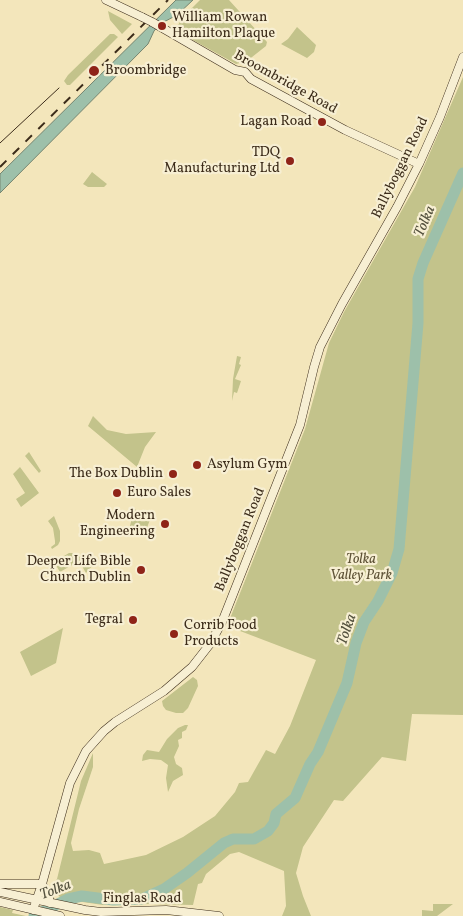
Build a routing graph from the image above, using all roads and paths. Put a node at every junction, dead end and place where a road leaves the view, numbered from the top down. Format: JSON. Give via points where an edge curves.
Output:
{"nodes":[{"id":1,"x":106,"y":0,"type":"edge"},
{"id":2,"x":463,"y":57,"type":"edge"},
{"id":3,"x":419,"y":164,"type":"junction"},
{"id":4,"x":0,"y":884,"type":"edge"},
{"id":5,"x":42,"y":884,"type":"junction"},
{"id":6,"x":0,"y":892,"type":"edge"},
{"id":7,"x":36,"y":900,"type":"junction"},
{"id":8,"x":0,"y":902,"type":"edge"},
{"id":9,"x":50,"y":903,"type":"junction"},
{"id":10,"x":32,"y":910,"type":"junction"},
{"id":11,"x":60,"y":916,"type":"edge"},
{"id":12,"x":219,"y":916,"type":"edge"}],
"edges":[{"from":1,"to":3,"type":"street","name":"Broombridge Road","bridge":true,"via":[[141,16],[235,70],[245,72],[251,79],[345,130]]},
{"from":2,"to":3,"type":"street","name":"Ballyboggan Road"},
{"from":3,"to":5,"type":"street","name":"Ballyboggan Road","via":[[320,348],[300,425],[222,622],[192,668],[115,722],[86,751],[70,783]]},
{"from":4,"to":5,"type":"street"},
{"from":5,"to":7,"type":"street","name":"Ballyboggan Road"},
{"from":5,"to":9,"type":"street"},
{"from":6,"to":7,"type":"street"},
{"from":7,"to":9,"type":"street"},
{"from":7,"to":10,"type":"street","name":"Ballyboggan Road"},
{"from":8,"to":10,"type":"street"},
{"from":9,"to":12,"type":"street","name":"Finglas Road","via":[[101,912],[166,910]]},
{"from":10,"to":11,"type":"street"}]}
